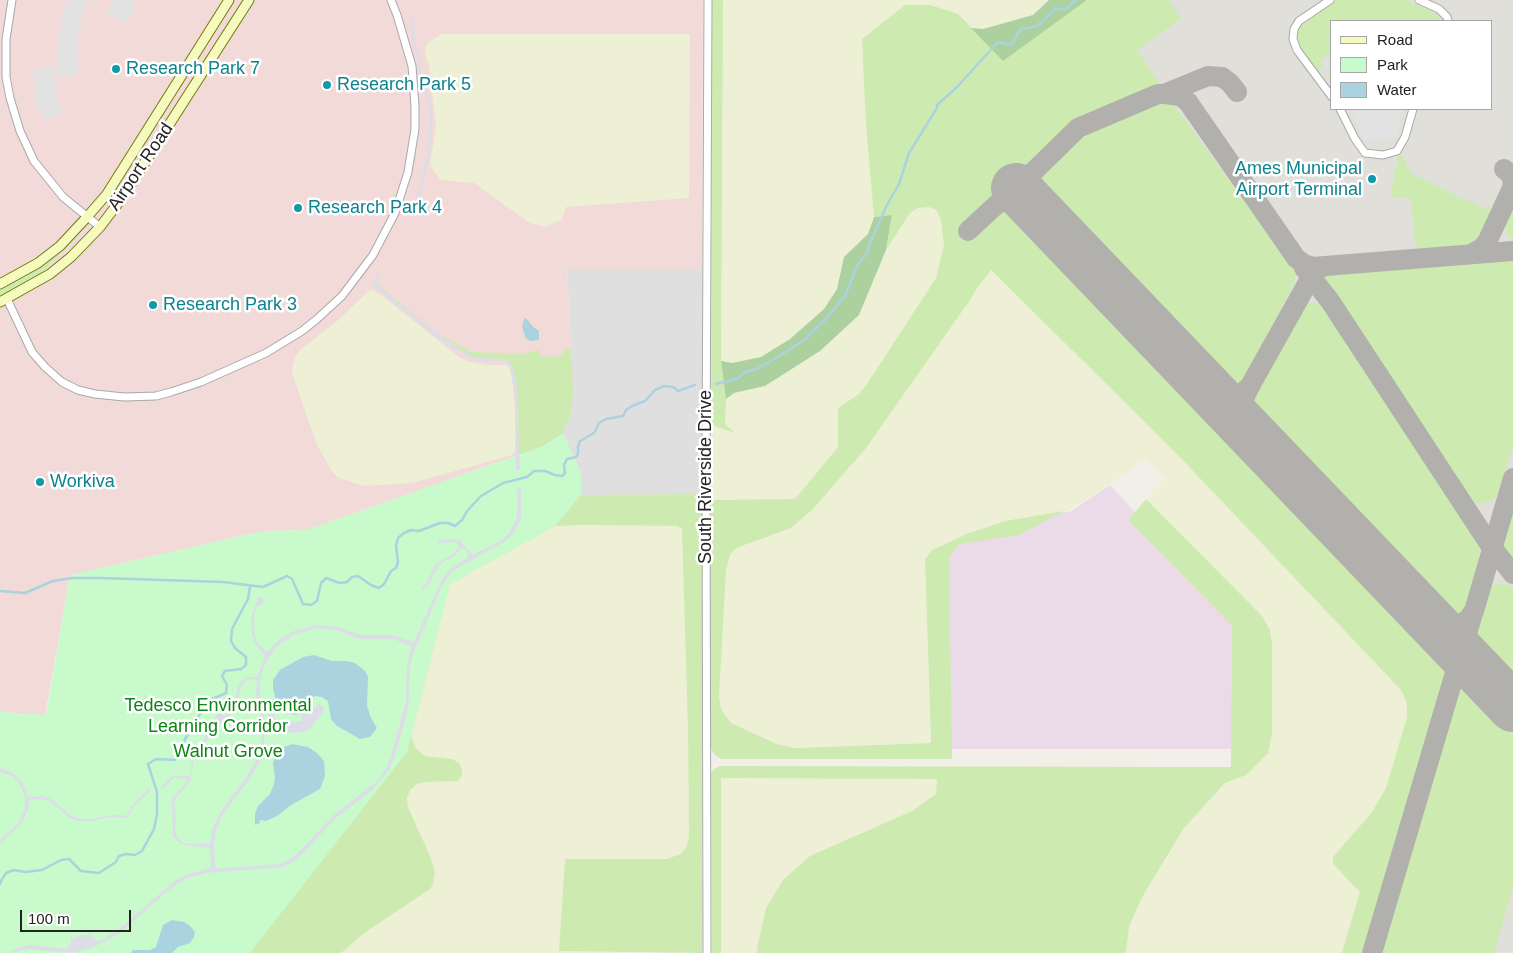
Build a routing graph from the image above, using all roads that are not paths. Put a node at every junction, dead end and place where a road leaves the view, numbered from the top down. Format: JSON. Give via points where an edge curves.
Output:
{"nodes":[{"id":1,"x":12,"y":0,"type":"edge"},
{"id":2,"x":229,"y":0,"type":"edge"},
{"id":3,"x":249,"y":0,"type":"edge"},
{"id":4,"x":391,"y":0,"type":"edge"},
{"id":5,"x":708,"y":0,"type":"edge"},
{"id":6,"x":1330,"y":0,"type":"edge"},
{"id":7,"x":1419,"y":0,"type":"edge"},
{"id":8,"x":1448,"y":20,"type":"edge"},
{"id":9,"x":1330,"y":94,"type":"edge"},
{"id":10,"x":1340,"y":110,"type":"edge"},
{"id":11,"x":1414,"y":110,"type":"edge"},
{"id":12,"x":88,"y":217,"type":"junction"},
{"id":13,"x":100,"y":226,"type":"junction"},
{"id":14,"x":0,"y":284,"type":"edge"},
{"id":15,"x":3,"y":300,"type":"edge"},
{"id":16,"x":707,"y":953,"type":"edge"}],
"edges":[{"from":1,"to":12,"type":"street","via":[[5,59],[14,117],[34,161],[64,197]]},
{"from":2,"to":12,"type":"main road","name":"Airport Road","via":[[107,194]]},
{"from":3,"to":13,"type":"main road","name":"Airport Road","via":[[122,198]]},
{"from":4,"to":15,"type":"street","via":[[412,73],[415,130],[408,172],[395,213],[373,255],[342,296],[317,320],[266,353],[184,388],[156,396],[124,397],[78,390],[62,382],[32,352]]},
{"from":5,"to":16,"type":"street","name":"South Riverside Drive"},
{"from":6,"to":9,"type":"street","via":[[1299,21],[1293,39],[1297,50]]},
{"from":7,"to":8,"type":"street","via":[[1439,9]]},
{"from":10,"to":11,"type":"street","via":[[1365,153],[1383,155],[1398,151]]},
{"from":12,"to":13,"type":"street"},
{"from":12,"to":14,"type":"main road","name":"Airport Road","via":[[38,263]]},
{"from":13,"to":15,"type":"main road","name":"Airport Road","via":[[50,274]]}]}
